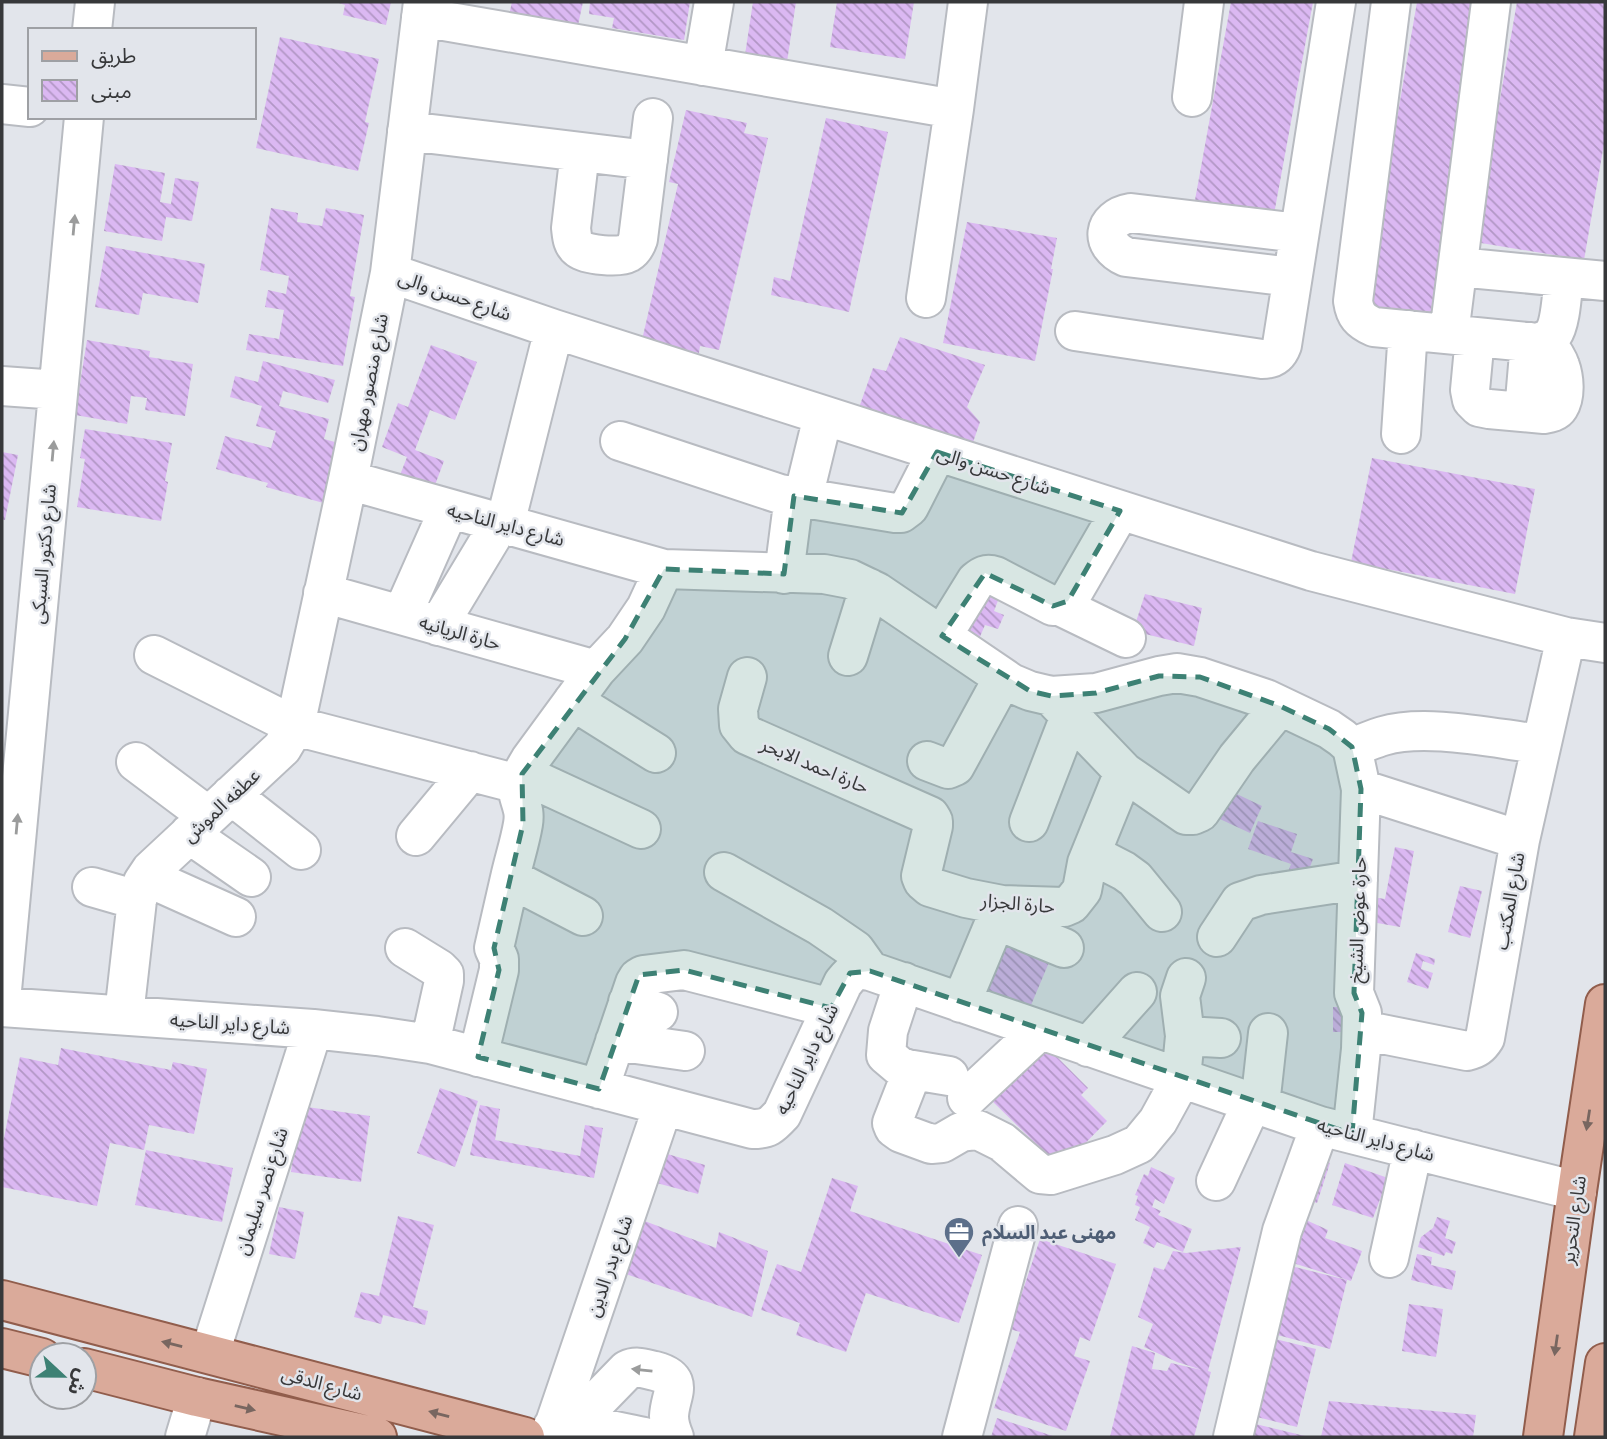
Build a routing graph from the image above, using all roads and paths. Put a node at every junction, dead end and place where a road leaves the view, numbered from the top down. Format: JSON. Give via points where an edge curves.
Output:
{"nodes":[{"id":1,"x":95,"y":2,"type":"edge"},
{"id":2,"x":714,"y":2,"type":"edge"},
{"id":3,"x":968,"y":2,"type":"edge"},
{"id":4,"x":1204,"y":2,"type":"edge"},
{"id":5,"x":1336,"y":2,"type":"edge"},
{"id":6,"x":1391,"y":2,"type":"edge"},
{"id":7,"x":1491,"y":2,"type":"edge"},
{"id":8,"x":422,"y":9,"type":"edge"},
{"id":9,"x":92,"y":28,"type":"edge"},
{"id":10,"x":703,"y":66,"type":"junction"},
{"id":11,"x":1192,"y":97,"type":"dead end"},
{"id":12,"x":2,"y":104,"type":"edge"},
{"id":13,"x":28,"y":107,"type":"edge"},
{"id":14,"x":954,"y":108,"type":"junction"},
{"id":15,"x":653,"y":118,"type":"dead end"},
{"id":16,"x":84,"y":119,"type":"edge"},
{"id":17,"x":407,"y":131,"type":"junction"},
{"id":18,"x":580,"y":152,"type":"junction"},
{"id":19,"x":648,"y":160,"type":"junction"},
{"id":20,"x":1299,"y":233,"type":"junction"},
{"id":21,"x":1458,"y":267,"type":"junction"},
{"id":22,"x":390,"y":273,"type":"junction"},
{"id":23,"x":1292,"y":277,"type":"junction"},
{"id":24,"x":1564,"y":277,"type":"junction"},
{"id":25,"x":1605,"y":281,"type":"edge"},
{"id":26,"x":926,"y":298,"type":"dead end"},
{"id":27,"x":554,"y":329,"type":"junction"},
{"id":28,"x":1075,"y":331,"type":"dead end"},
{"id":29,"x":1408,"y":331,"type":"junction"},
{"id":30,"x":1462,"y":336,"type":"junction"},
{"id":31,"x":1537,"y":342,"type":"junction"},
{"id":32,"x":2,"y":386,"type":"edge"},
{"id":33,"x":58,"y":390,"type":"junction"},
{"id":34,"x":823,"y":416,"type":"junction"},
{"id":35,"x":1401,"y":433,"type":"dead end"},
{"id":36,"x":620,"y":441,"type":"dead end"},
{"id":37,"x":937,"y":452,"type":"junction"},
{"id":38,"x":348,"y":480,"type":"junction"},
{"id":39,"x":799,"y":497,"type":"junction"},
{"id":40,"x":449,"y":509,"type":"junction"},
{"id":41,"x":1120,"y":510,"type":"junction"},
{"id":42,"x":503,"y":523,"type":"junction"},
{"id":43,"x":664,"y":569,"type":"junction"},
{"id":44,"x":784,"y":573,"type":"junction"},
{"id":45,"x":869,"y":588,"type":"junction"},
{"id":46,"x":323,"y":593,"type":"junction"},
{"id":47,"x":1060,"y":606,"type":"junction"},
{"id":48,"x":402,"y":615,"type":"junction"},
{"id":49,"x":439,"y":626,"type":"junction"},
{"id":50,"x":942,"y":636,"type":"junction"},
{"id":51,"x":1566,"y":637,"type":"junction"},
{"id":52,"x":1126,"y":638,"type":"dead end"},
{"id":53,"x":1605,"y":643,"type":"edge"},
{"id":54,"x":154,"y":655,"type":"dead end"},
{"id":55,"x":848,"y":656,"type":"dead end"},
{"id":56,"x":596,"y":670,"type":"junction"},
{"id":57,"x":17,"y":671,"type":"edge"},
{"id":58,"x":747,"y":677,"type":"dead end"},
{"id":59,"x":1003,"y":678,"type":"junction"},
{"id":60,"x":573,"y":701,"type":"junction"},
{"id":61,"x":1060,"y":706,"type":"junction"},
{"id":62,"x":1280,"y":706,"type":"junction"},
{"id":63,"x":295,"y":726,"type":"junction"},
{"id":64,"x":1541,"y":744,"type":"junction"},
{"id":65,"x":1352,"y":747,"type":"junction"},
{"id":66,"x":656,"y":753,"type":"dead end"},
{"id":67,"x":927,"y":761,"type":"dead end"},
{"id":68,"x":136,"y":762,"type":"dead end"},
{"id":69,"x":470,"y":771,"type":"junction"},
{"id":70,"x":1124,"y":772,"type":"junction"},
{"id":71,"x":520,"y":779,"type":"junction"},
{"id":72,"x":1361,"y":789,"type":"junction"},
{"id":73,"x":209,"y":815,"type":"junction"},
{"id":74,"x":1030,"y":822,"type":"dead end"},
{"id":75,"x":933,"y":826,"type":"joint"},
{"id":76,"x":641,"y":829,"type":"dead end"},
{"id":77,"x":416,"y":836,"type":"dead end"},
{"id":78,"x":1520,"y":840,"type":"junction"},
{"id":79,"x":302,"y":850,"type":"dead end"},
{"id":80,"x":1091,"y":854,"type":"junction"},
{"id":81,"x":724,"y":872,"type":"dead end"},
{"id":82,"x":251,"y":877,"type":"dead end"},
{"id":83,"x":510,"y":878,"type":"junction"},
{"id":84,"x":1358,"y":880,"type":"junction"},
{"id":85,"x":92,"y":887,"type":"dead end"},
{"id":86,"x":142,"y":888,"type":"junction"},
{"id":87,"x":1163,"y":912,"type":"dead end"},
{"id":88,"x":999,"y":913,"type":"junction"},
{"id":89,"x":583,"y":916,"type":"dead end"},
{"id":90,"x":236,"y":917,"type":"dead end"},
{"id":91,"x":1217,"y":937,"type":"dead end"},
{"id":92,"x":405,"y":948,"type":"dead end"},
{"id":93,"x":1064,"y":948,"type":"dead end"},
{"id":94,"x":3,"y":971,"type":"edge"},
{"id":95,"x":887,"y":977,"type":"junction"},
{"id":96,"x":1186,"y":978,"type":"dead end"},
{"id":97,"x":1137,"y":992,"type":"dead end"},
{"id":98,"x":961,"y":1003,"type":"junction"},
{"id":99,"x":1605,"y":1004,"type":"edge"},
{"id":100,"x":2,"y":1007,"type":"edge"},
{"id":101,"x":831,"y":1008,"type":"junction"},
{"id":102,"x":124,"y":1015,"type":"junction"},
{"id":103,"x":313,"y":1029,"type":"junction"},
{"id":104,"x":1040,"y":1030,"type":"junction"},
{"id":105,"x":1362,"y":1030,"type":"junction"},
{"id":106,"x":1268,"y":1033,"type":"dead end"},
{"id":107,"x":615,"y":1041,"type":"junction"},
{"id":108,"x":430,"y":1044,"type":"junction"},
{"id":109,"x":1088,"y":1047,"type":"junction"},
{"id":110,"x":685,"y":1051,"type":"dead end"},
{"id":111,"x":478,"y":1057,"type":"junction"},
{"id":112,"x":907,"y":1069,"type":"junction"},
{"id":113,"x":1181,"y":1079,"type":"junction"},
{"id":114,"x":599,"y":1089,"type":"junction"},
{"id":115,"x":1256,"y":1104,"type":"junction"},
{"id":116,"x":663,"y":1106,"type":"junction"},
{"id":117,"x":1336,"y":1130,"type":"junction"},
{"id":118,"x":1413,"y":1149,"type":"junction"},
{"id":119,"x":1216,"y":1181,"type":"dead end"},
{"id":120,"x":1577,"y":1191,"type":"junction"},
{"id":121,"x":1018,"y":1226,"type":"dead end"},
{"id":122,"x":1389,"y":1258,"type":"dead end"},
{"id":123,"x":2,"y":1300,"type":"edge"},
{"id":124,"x":2,"y":1348,"type":"edge"},
{"id":125,"x":210,"y":1353,"type":"junction"},
{"id":126,"x":28,"y":1354,"type":"edge"},
{"id":127,"x":1605,"y":1363,"type":"edge"},
{"id":128,"x":98,"y":1372,"type":"edge"},
{"id":129,"x":197,"y":1397,"type":"junction"},
{"id":130,"x":538,"y":1430,"type":"edge"},
{"id":131,"x":185,"y":1437,"type":"edge"},
{"id":132,"x":377,"y":1437,"type":"edge"},
{"id":133,"x":644,"y":1437,"type":"edge"},
{"id":134,"x":674,"y":1437,"type":"edge"},
{"id":135,"x":962,"y":1437,"type":"edge"},
{"id":136,"x":1233,"y":1437,"type":"edge"},
{"id":137,"x":1543,"y":1437,"type":"edge"},
{"id":138,"x":1594,"y":1437,"type":"edge"}],
"edges":[{"from":1,"to":9,"type":"street"},
{"from":2,"to":10,"type":"street"},
{"from":3,"to":14,"type":"street"},
{"from":4,"to":11,"type":"street"},
{"from":5,"to":20,"type":"street"},
{"from":6,"to":29,"type":"street","via":[[1353,301],[1363,322]]},
{"from":7,"to":21,"type":"street"},
{"from":8,"to":10,"type":"street"},
{"from":8,"to":17,"type":"street","name":"شارع منصور مهران"},
{"from":10,"to":14,"type":"street"},
{"from":12,"to":13,"type":"street"},
{"from":14,"to":26,"type":"street"},
{"from":15,"to":19,"type":"street"},
{"from":33,"to":16,"type":"street","name":"شارع دكتور السبكى","one_way":true},
{"from":17,"to":18,"type":"street"},
{"from":17,"to":22,"type":"street","name":"شارع منصور مهران"},
{"from":18,"to":19,"type":"street"},
{"from":18,"to":19,"type":"street","via":[[572,239],[588,253],[619,257],[638,239]]},
{"from":20,"to":23,"type":"street"},
{"from":20,"to":23,"type":"street","via":[[1131,213],[1112,222],[1108,232],[1116,253],[1126,257]]},
{"from":21,"to":24,"type":"street"},
{"from":21,"to":30,"type":"street"},
{"from":22,"to":27,"type":"street","name":"شارع حسن والى"},
{"from":22,"to":38,"type":"street","name":"شارع منصور مهران"},
{"from":23,"to":28,"type":"street","via":[[1282,345],[1271,359]]},
{"from":24,"to":25,"type":"street"},
{"from":24,"to":31,"type":"street","via":[[1554,333]]},
{"from":27,"to":34,"type":"street","name":"شارع حسن والى"},
{"from":27,"to":42,"type":"street"},
{"from":29,"to":30,"type":"street"},
{"from":29,"to":35,"type":"street"},
{"from":30,"to":31,"type":"street"},
{"from":30,"to":31,"type":"street","via":[[1472,400],[1479,407],[1544,414],[1559,407],[1564,381],[1554,353]]},
{"from":32,"to":33,"type":"street"},
{"from":57,"to":33,"type":"street","name":"شارع دكتور السبكى","one_way":true},
{"from":34,"to":37,"type":"street","name":"شارع حسن والى"},
{"from":34,"to":39,"type":"street"},
{"from":36,"to":39,"type":"street"},
{"from":37,"to":39,"type":"street","via":[[909,507],[901,513]]},
{"from":37,"to":41,"type":"street","name":"شارع حسن والى"},
{"from":38,"to":40,"type":"street","name":"شارع داير الناحيه"},
{"from":38,"to":46,"type":"street","name":"شارع منصور مهران"},
{"from":39,"to":44,"type":"street"},
{"from":40,"to":42,"type":"street","name":"شارع داير الناحيه"},
{"from":40,"to":48,"type":"street"},
{"from":41,"to":47,"type":"street","via":[[1068,601]]},
{"from":41,"to":51,"type":"street","name":"شارع حسن والى","via":[[1311,571]]},
{"from":42,"to":43,"type":"street","name":"شارع داير الناحيه"},
{"from":42,"to":49,"type":"street"},
{"from":43,"to":44,"type":"street","name":"شارع داير الناحيه"},
{"from":43,"to":56,"type":"street","via":[[646,608]]},
{"from":44,"to":45,"type":"street","name":"شارع داير الناحيه","via":[[824,574]]},
{"from":45,"to":50,"type":"street","name":"شارع داير الناحيه"},
{"from":45,"to":55,"type":"street"},
{"from":46,"to":48,"type":"street","name":"حارة الريانيه"},
{"from":46,"to":63,"type":"street","name":"عطفه الموش"},
{"from":47,"to":50,"type":"street","via":[[989,574],[976,581]]},
{"from":47,"to":52,"type":"street"},
{"from":48,"to":49,"type":"street","name":"حارة الريانيه"},
{"from":49,"to":56,"type":"street","name":"حارة الريانيه"},
{"from":50,"to":59,"type":"street","name":"شارع داير الناحيه"},
{"from":51,"to":53,"type":"street","name":"شارع حسن والى"},
{"from":51,"to":64,"type":"street","name":"شارع المكتب"},
{"from":54,"to":63,"type":"street"},
{"from":56,"to":60,"type":"street"},
{"from":94,"to":57,"type":"street","name":"شارع دكتور السبكى","one_way":true},
{"from":58,"to":75,"type":"street","name":"حارة احمد الابحر","via":[[738,709],[739,725],[747,735],[925,813]]},
{"from":59,"to":61,"type":"street","name":"شارع داير الناحيه"},
{"from":59,"to":67,"type":"street","via":[[955,766],[947,769]]},
{"from":60,"to":66,"type":"street"},
{"from":60,"to":71,"type":"street"},
{"from":61,"to":62,"type":"street","name":"شارع داير الناحيه","via":[[1177,673]]},
{"from":61,"to":70,"type":"street"},
{"from":61,"to":74,"type":"street"},
{"from":62,"to":65,"type":"street","name":"شارع داير الناحيه","via":[[1329,729]]},
{"from":62,"to":70,"type":"street","via":[[1193,815],[1186,815]]},
{"from":63,"to":69,"type":"street"},
{"from":63,"to":73,"type":"street","name":"عطفه الموش","via":[[282,748]]},
{"from":64,"to":65,"type":"street","via":[[1437,731],[1385,735]]},
{"from":64,"to":78,"type":"street","name":"شارع المكتب"},
{"from":65,"to":72,"type":"street"},
{"from":68,"to":73,"type":"street"},
{"from":69,"to":71,"type":"street"},
{"from":69,"to":77,"type":"street"},
{"from":70,"to":80,"type":"street","name":"حارة الجزار"},
{"from":71,"to":76,"type":"street"},
{"from":71,"to":83,"type":"street","via":[[523,824]]},
{"from":72,"to":78,"type":"street"},
{"from":72,"to":84,"type":"street","name":"حارة عوض الشيخ"},
{"from":73,"to":79,"type":"street"},
{"from":73,"to":82,"type":"street"},
{"from":73,"to":86,"type":"street","name":"عطفه الموش","via":[[151,870]]},
{"from":75,"to":88,"type":"street","name":"حارة الجزار","via":[[923,881]]},
{"from":78,"to":105,"type":"street","name":"شارع المكتب","via":[[1481,1045],[1467,1051]]},
{"from":80,"to":87,"type":"street","via":[[1135,879]]},
{"from":80,"to":88,"type":"street","name":"حارة الجزار","via":[[1082,890],[1071,904]]},
{"from":81,"to":95,"type":"street","via":[[820,926]]},
{"from":83,"to":89,"type":"street"},
{"from":83,"to":111,"type":"street","via":[[494,948],[499,970]]},
{"from":84,"to":91,"type":"street","via":[[1240,902]]},
{"from":84,"to":105,"type":"street","name":"حارة عوض الشيخ","via":[[1354,993],[1362,1013]]},
{"from":85,"to":86,"type":"street"},
{"from":86,"to":90,"type":"street"},
{"from":86,"to":102,"type":"street"},
{"from":88,"to":93,"type":"street"},
{"from":88,"to":98,"type":"street"},
{"from":92,"to":108,"type":"street","via":[[444,974]]},
{"from":95,"to":98,"type":"street","name":"شارع داير الناحيه"},
{"from":95,"to":101,"type":"street","name":"شارع داير الناحيه","via":[[860,969],[850,973]]},
{"from":95,"to":112,"type":"street","via":[[886,1055]]},
{"from":96,"to":113,"type":"street","via":[[1180,996],[1203,1037]]},
{"from":97,"to":109,"type":"street"},
{"from":98,"to":104,"type":"street","name":"شارع داير الناحيه"},
{"from":99,"to":120,"type":"main road","name":"شارع التحرير","one_way":true},
{"from":100,"to":102,"type":"street","name":"شارع داير الناحيه"},
{"from":101,"to":107,"type":"street","via":[[684,970],[643,975],[638,978],[641,999]]},
{"from":101,"to":116,"type":"street","name":"شارع داير الناحيه","via":[[782,1114],[771,1126],[752,1129]]},
{"from":102,"to":103,"type":"street","name":"شارع داير الناحيه"},
{"from":103,"to":108,"type":"street","name":"شارع داير الناحيه"},
{"from":103,"to":125,"type":"street","name":"شارع نصر سليمان"},
{"from":104,"to":109,"type":"street","name":"شارع داير الناحيه"},
{"from":104,"to":112,"type":"street","via":[[958,1087]]},
{"from":105,"to":117,"type":"street","name":"حارة عوض الشيخ","via":[[1361,1049]]},
{"from":106,"to":115,"type":"street"},
{"from":107,"to":110,"type":"street"},
{"from":107,"to":114,"type":"street"},
{"from":108,"to":111,"type":"street","name":"شارع داير الناحيه"},
{"from":109,"to":113,"type":"street","name":"شارع داير الناحيه"},
{"from":111,"to":114,"type":"street","name":"شارع داير الناحيه"},
{"from":112,"to":113,"type":"street","via":[[910,1077],[894,1128],[930,1144],[978,1130],[1002,1142],[1040,1174],[1051,1175],[1139,1144]]},
{"from":113,"to":115,"type":"street","name":"شارع داير الناحيه"},
{"from":114,"to":116,"type":"street","name":"شارع داير الناحيه"},
{"from":115,"to":117,"type":"street","name":"شارع داير الناحيه"},
{"from":115,"to":119,"type":"street"},
{"from":116,"to":130,"type":"street","name":"شارع بدر الدين"},
{"from":117,"to":118,"type":"street","name":"شارع داير الناحيه"},
{"from":117,"to":136,"type":"street","name":"حارة عوض الشيخ","via":[[1282,1231]]},
{"from":118,"to":120,"type":"street","name":"شارع داير الناحيه"},
{"from":118,"to":122,"type":"street"},
{"from":120,"to":137,"type":"main road","name":"شارع التحرير","one_way":true},
{"from":121,"to":135,"type":"street"},
{"from":125,"to":123,"type":"main road","name":"شارع الدقى","one_way":true},
{"from":124,"to":126,"type":"main road"},
{"from":130,"to":125,"type":"main road","name":"شارع الدقى","one_way":true},
{"from":127,"to":138,"type":"main road"},
{"from":128,"to":129,"type":"main road","name":"شارع الدقى"},
{"from":129,"to":131,"type":"street"},
{"from":129,"to":132,"type":"main road","name":"شارع الدقى","one_way":true},
{"from":130,"to":133,"type":"street","name":"شارع الدقى","via":[[594,1427]]},
{"from":134,"to":130,"type":"street","one_way":true,"via":[[669,1425],[674,1384],[663,1373],[640,1367],[627,1370],[591,1407]]}]}
